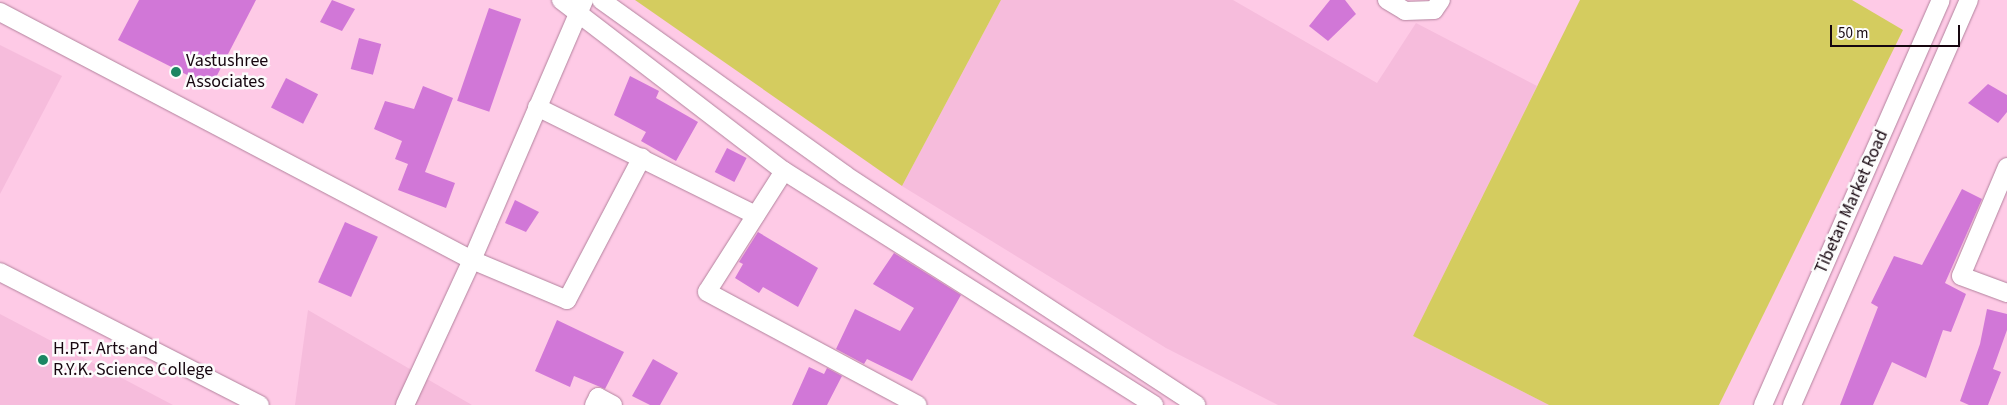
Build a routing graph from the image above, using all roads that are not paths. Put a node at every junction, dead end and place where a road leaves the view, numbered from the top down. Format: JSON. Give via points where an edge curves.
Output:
{"nodes":[{"id":1,"x":561,"y":0,"type":"edge"},
{"id":2,"x":601,"y":0,"type":"edge"},
{"id":3,"x":1387,"y":0,"type":"edge"},
{"id":4,"x":1441,"y":0,"type":"edge"},
{"id":5,"x":1941,"y":0,"type":"edge"},
{"id":6,"x":1969,"y":0,"type":"edge"},
{"id":7,"x":581,"y":6,"type":"edge"},
{"id":8,"x":0,"y":12,"type":"edge"},
{"id":9,"x":537,"y":107,"type":"junction"},
{"id":10,"x":642,"y":157,"type":"junction"},
{"id":11,"x":2007,"y":167,"type":"edge"},
{"id":12,"x":784,"y":170,"type":"junction"},
{"id":13,"x":756,"y":215,"type":"junction"},
{"id":14,"x":472,"y":260,"type":"junction"},
{"id":15,"x":0,"y":272,"type":"edge"},
{"id":16,"x":2007,"y":293,"type":"edge"},
{"id":17,"x":260,"y":405,"type":"edge"},
{"id":18,"x":404,"y":405,"type":"edge"},
{"id":19,"x":594,"y":405,"type":"edge"},
{"id":20,"x":613,"y":405,"type":"edge"},
{"id":21,"x":918,"y":405,"type":"edge"},
{"id":22,"x":1154,"y":405,"type":"edge"},
{"id":23,"x":1197,"y":405,"type":"edge"},
{"id":24,"x":1762,"y":405,"type":"edge"},
{"id":25,"x":1792,"y":405,"type":"edge"}],
"edges":[{"from":1,"to":7,"type":"street"},
{"from":2,"to":23,"type":"street","via":[[845,174]]},
{"from":3,"to":4,"type":"street","via":[[1405,11],[1434,10]]},
{"from":5,"to":24,"type":"street","name":"Tibetan Market Road"},
{"from":6,"to":25,"type":"street","name":"Tibetan Market Road"},
{"from":7,"to":9,"type":"street"},
{"from":7,"to":12,"type":"street"},
{"from":8,"to":14,"type":"street"},
{"from":9,"to":10,"type":"street"},
{"from":9,"to":14,"type":"street"},
{"from":10,"to":13,"type":"street"},
{"from":10,"to":14,"type":"street","via":[[567,300]]},
{"from":11,"to":16,"type":"street","via":[[1961,276]]},
{"from":12,"to":13,"type":"street"},
{"from":12,"to":22,"type":"street"},
{"from":13,"to":21,"type":"street","via":[[707,292]]},
{"from":14,"to":18,"type":"street"},
{"from":15,"to":17,"type":"street"},
{"from":19,"to":20,"type":"street","via":[[598,398]]}]}
